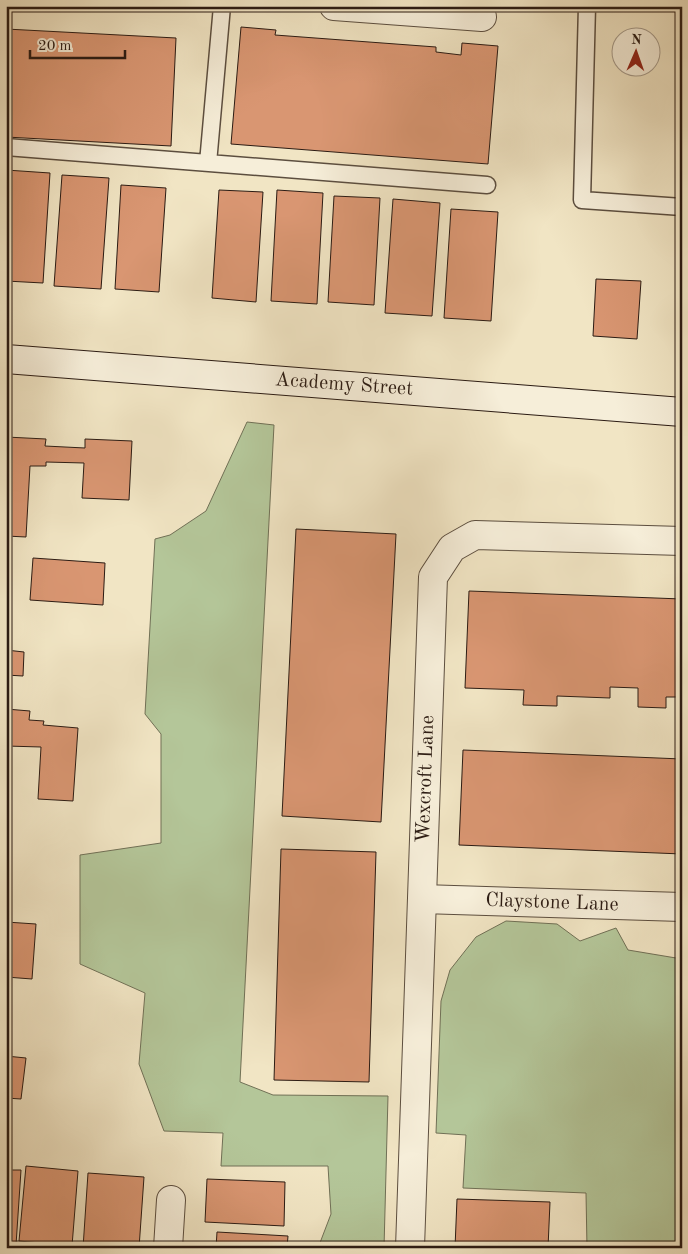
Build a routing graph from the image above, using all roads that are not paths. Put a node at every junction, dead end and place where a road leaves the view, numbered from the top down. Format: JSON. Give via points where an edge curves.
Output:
{"nodes":[{"id":1,"x":222,"y":6,"type":"edge"},
{"id":2,"x":334,"y":6,"type":"edge"},
{"id":3,"x":587,"y":6,"type":"edge"},
{"id":4,"x":362,"y":7,"type":"edge"},
{"id":5,"x":482,"y":17,"type":"dead end"},
{"id":6,"x":6,"y":147,"type":"edge"},
{"id":7,"x":208,"y":163,"type":"junction"},
{"id":8,"x":488,"y":185,"type":"dead end"},
{"id":9,"x":682,"y":206,"type":"edge"},
{"id":10,"x":6,"y":360,"type":"edge"},
{"id":11,"x":682,"y":412,"type":"edge"},
{"id":12,"x":682,"y":541,"type":"edge"},
{"id":13,"x":422,"y":899,"type":"junction"},
{"id":14,"x":682,"y":906,"type":"edge"},
{"id":15,"x":171,"y":1200,"type":"dead end"},
{"id":16,"x":168,"y":1248,"type":"edge"},
{"id":17,"x":410,"y":1248,"type":"edge"}],
"edges":[{"from":1,"to":7,"type":"lane"},
{"from":2,"to":4,"type":"street"},
{"from":3,"to":9,"type":"lane","via":[[582,200]]},
{"from":4,"to":5,"type":"street"},
{"from":6,"to":7,"type":"lane"},
{"from":7,"to":8,"type":"lane"},
{"from":10,"to":11,"type":"street","name":"Academy Street"},
{"from":12,"to":13,"type":"street","name":"Wexcroft Lane","via":[[475,535],[452,548],[433,577]]},
{"from":13,"to":14,"type":"street","name":"Claystone Lane"},
{"from":13,"to":17,"type":"street","name":"Wexcroft Lane"},
{"from":15,"to":16,"type":"street"}]}
